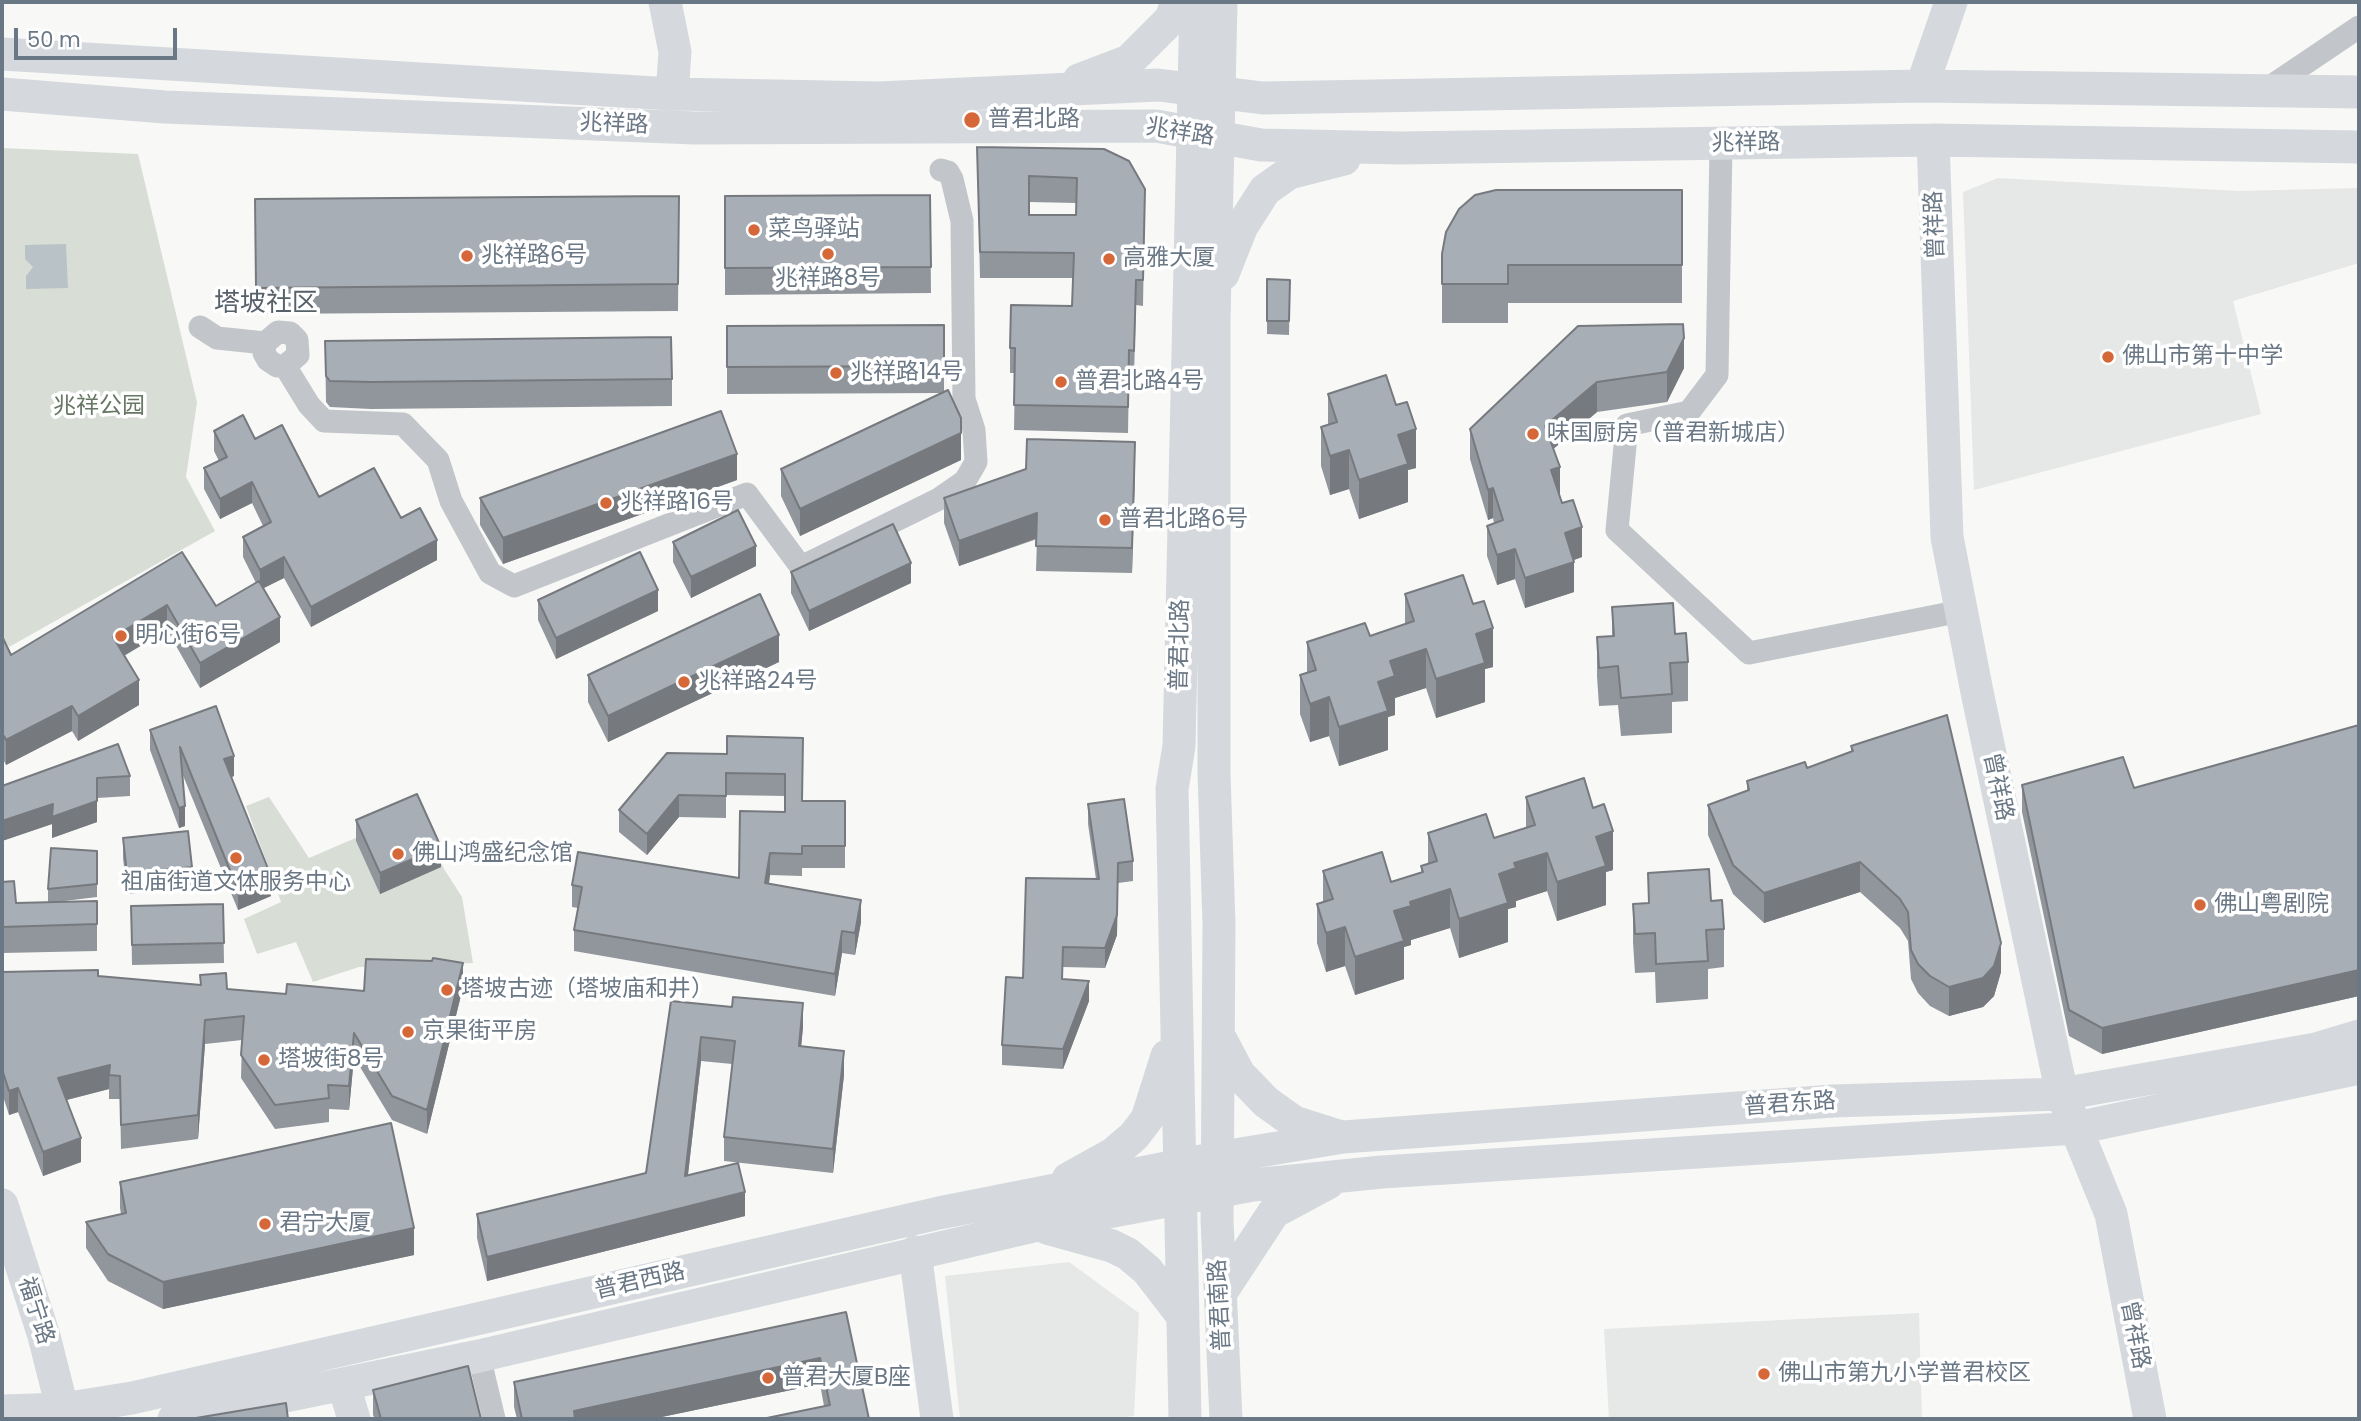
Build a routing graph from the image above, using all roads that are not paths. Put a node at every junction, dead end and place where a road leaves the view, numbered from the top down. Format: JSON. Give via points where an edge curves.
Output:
{"nodes":[{"id":1,"x":665,"y":2,"type":"edge"},
{"id":2,"x":1177,"y":2,"type":"edge"},
{"id":3,"x":1196,"y":2,"type":"edge"},
{"id":4,"x":1221,"y":2,"type":"edge"},
{"id":5,"x":1951,"y":2,"type":"edge"},
{"id":6,"x":2359,"y":27,"type":"edge"},
{"id":7,"x":2,"y":54,"type":"edge"},
{"id":8,"x":1922,"y":86,"type":"junction"},
{"id":9,"x":1025,"y":92,"type":"junction"},
{"id":10,"x":1206,"y":92,"type":"junction"},
{"id":11,"x":2261,"y":92,"type":"junction"},
{"id":12,"x":2359,"y":92,"type":"edge"},
{"id":13,"x":2,"y":94,"type":"edge"},
{"id":14,"x":672,"y":94,"type":"junction"},
{"id":15,"x":1205,"y":136,"type":"junction"},
{"id":16,"x":1933,"y":139,"type":"junction"},
{"id":17,"x":1721,"y":145,"type":"junction"},
{"id":18,"x":1401,"y":148,"type":"junction"},
{"id":19,"x":2359,"y":148,"type":"edge"},
{"id":20,"x":941,"y":170,"type":"dead end"},
{"id":21,"x":1214,"y":321,"type":"junction"},
{"id":22,"x":200,"y":327,"type":"dead end"},
{"id":23,"x":1961,"y":611,"type":"junction"},
{"id":24,"x":1178,"y":1024,"type":"junction"},
{"id":25,"x":1219,"y":1035,"type":"junction"},
{"id":26,"x":2359,"y":1036,"type":"edge"},
{"id":27,"x":2359,"y":1068,"type":"edge"},
{"id":28,"x":2062,"y":1094,"type":"junction"},
{"id":29,"x":2077,"y":1128,"type":"junction"},
{"id":30,"x":1343,"y":1137,"type":"junction"},
{"id":31,"x":1217,"y":1158,"type":"junction"},
{"id":32,"x":1178,"y":1166,"type":"junction"},
{"id":33,"x":1343,"y":1175,"type":"junction"},
{"id":34,"x":1218,"y":1191,"type":"junction"},
{"id":35,"x":1179,"y":1199,"type":"junction"},
{"id":36,"x":2,"y":1205,"type":"edge"},
{"id":37,"x":1038,"y":1211,"type":"junction"},
{"id":38,"x":915,"y":1252,"type":"junction"},
{"id":39,"x":1220,"y":1294,"type":"junction"},
{"id":40,"x":1181,"y":1314,"type":"junction"},
{"id":41,"x":479,"y":1356,"type":"junction"},
{"id":42,"x":344,"y":1386,"type":"junction"},
{"id":43,"x":2,"y":1411,"type":"edge"},
{"id":44,"x":64,"y":1414,"type":"edge"},
{"id":45,"x":174,"y":1419,"type":"edge"},
{"id":46,"x":354,"y":1419,"type":"edge"},
{"id":47,"x":494,"y":1419,"type":"edge"},
{"id":48,"x":937,"y":1419,"type":"edge"},
{"id":49,"x":1185,"y":1419,"type":"edge"},
{"id":50,"x":1226,"y":1419,"type":"edge"},
{"id":51,"x":2150,"y":1419,"type":"edge"}],
"edges":[{"from":1,"to":14,"type":"main road","via":[[674,52]]},
{"from":2,"to":9,"type":"main road","via":[[1171,19],[1129,61],[1086,78]]},
{"from":3,"to":10,"type":"main road"},
{"from":4,"to":10,"type":"main road"},
{"from":5,"to":8,"type":"main road"},
{"from":6,"to":11,"type":"street"},
{"from":7,"to":14,"type":"main road","name":"兆祥路"},
{"from":8,"to":10,"type":"main road","name":"兆祥路","via":[[1263,98]]},
{"from":8,"to":11,"type":"main road","name":"兆祥路"},
{"from":9,"to":10,"type":"main road","name":"兆祥路","via":[[1158,85]]},
{"from":9,"to":14,"type":"main road","name":"兆祥路","via":[[879,98]]},
{"from":10,"to":15,"type":"main road","name":"普君北路"},
{"from":11,"to":12,"type":"main road","name":"兆祥路"},
{"from":13,"to":15,"type":"main road","name":"兆祥路","via":[[165,107],[695,128],[1156,126]]},
{"from":15,"to":18,"type":"main road","name":"兆祥路","via":[[1261,145]]},
{"from":15,"to":21,"type":"main road","name":"普君北路"},
{"from":15,"to":24,"type":"main road","name":"普君北路","via":[[1179,746],[1172,789]]},
{"from":16,"to":17,"type":"main road","name":"兆祥路"},
{"from":16,"to":19,"type":"main road","name":"兆祥路"},
{"from":16,"to":23,"type":"main road","name":"曾祥路","via":[[1947,537]]},
{"from":17,"to":18,"type":"main road","name":"兆祥路"},
{"from":17,"to":23,"type":"street","via":[[1717,374],[1689,412],[1627,425],[1617,530],[1749,653]]},
{"from":18,"to":21,"type":"main road","via":[[1317,163],[1289,173],[1265,190],[1241,226],[1226,261]]},
{"from":20,"to":22,"type":"street","via":[[952,179],[961,221],[964,399],[974,430],[976,462],[965,481],[939,499],[801,567],[747,494],[514,586],[490,573],[451,501],[438,460],[403,424],[324,421],[285,366],[268,360],[265,343],[217,338]]},
{"from":21,"to":25,"type":"main road","name":"普君北路"},
{"from":23,"to":28,"type":"main road","name":"曾祥路"},
{"from":24,"to":32,"type":"main road","name":"普君北路"},
{"from":24,"to":37,"type":"main road","via":[[1147,1119],[1113,1154]]},
{"from":25,"to":30,"type":"main road","via":[[1239,1074],[1266,1102],[1294,1122]]},
{"from":25,"to":31,"type":"main road","name":"普君北路"},
{"from":26,"to":28,"type":"main road","name":"普君东路","via":[[2316,1049]]},
{"from":27,"to":29,"type":"main road","name":"普君东路"},
{"from":28,"to":29,"type":"main road","name":"曾祥路"},
{"from":28,"to":30,"type":"main road","name":"普君东路","via":[[1833,1101]]},
{"from":29,"to":33,"type":"main road","name":"普君东路"},
{"from":29,"to":51,"type":"main road","name":"曾祥路","via":[[2111,1214]]},
{"from":30,"to":31,"type":"main road","name":"普君东路"},
{"from":31,"to":32,"type":"main road","name":"普君西路"},
{"from":31,"to":34,"type":"main road","name":"普君北路"},
{"from":32,"to":35,"type":"main road","name":"普君北路"},
{"from":32,"to":37,"type":"main road","name":"普君西路"},
{"from":33,"to":34,"type":"main road","name":"普君东路"},
{"from":33,"to":39,"type":"main road","via":[[1274,1212]]},
{"from":34,"to":35,"type":"main road","name":"普君西路"},
{"from":34,"to":39,"type":"main road","name":"普君南路"},
{"from":35,"to":37,"type":"main road","name":"普君西路"},
{"from":35,"to":40,"type":"main road","name":"普君南路"},
{"from":36,"to":44,"type":"main road","name":"福宁路"},
{"from":37,"to":38,"type":"main road","name":"普君西路"},
{"from":37,"to":40,"type":"main road","via":[[1128,1254],[1147,1270]]},
{"from":37,"to":44,"type":"main road","name":"普君西路","via":[[939,1213]]},
{"from":38,"to":41,"type":"main road","name":"普君西路"},
{"from":38,"to":48,"type":"main road"},
{"from":39,"to":50,"type":"main road","name":"普君南路"},
{"from":40,"to":49,"type":"main road","name":"普君南路"},
{"from":41,"to":42,"type":"main road","name":"普君西路"},
{"from":41,"to":47,"type":"street"},
{"from":42,"to":45,"type":"main road","name":"普君西路"},
{"from":42,"to":46,"type":"main road"},
{"from":43,"to":44,"type":"main road","name":"普君西路"}]}
